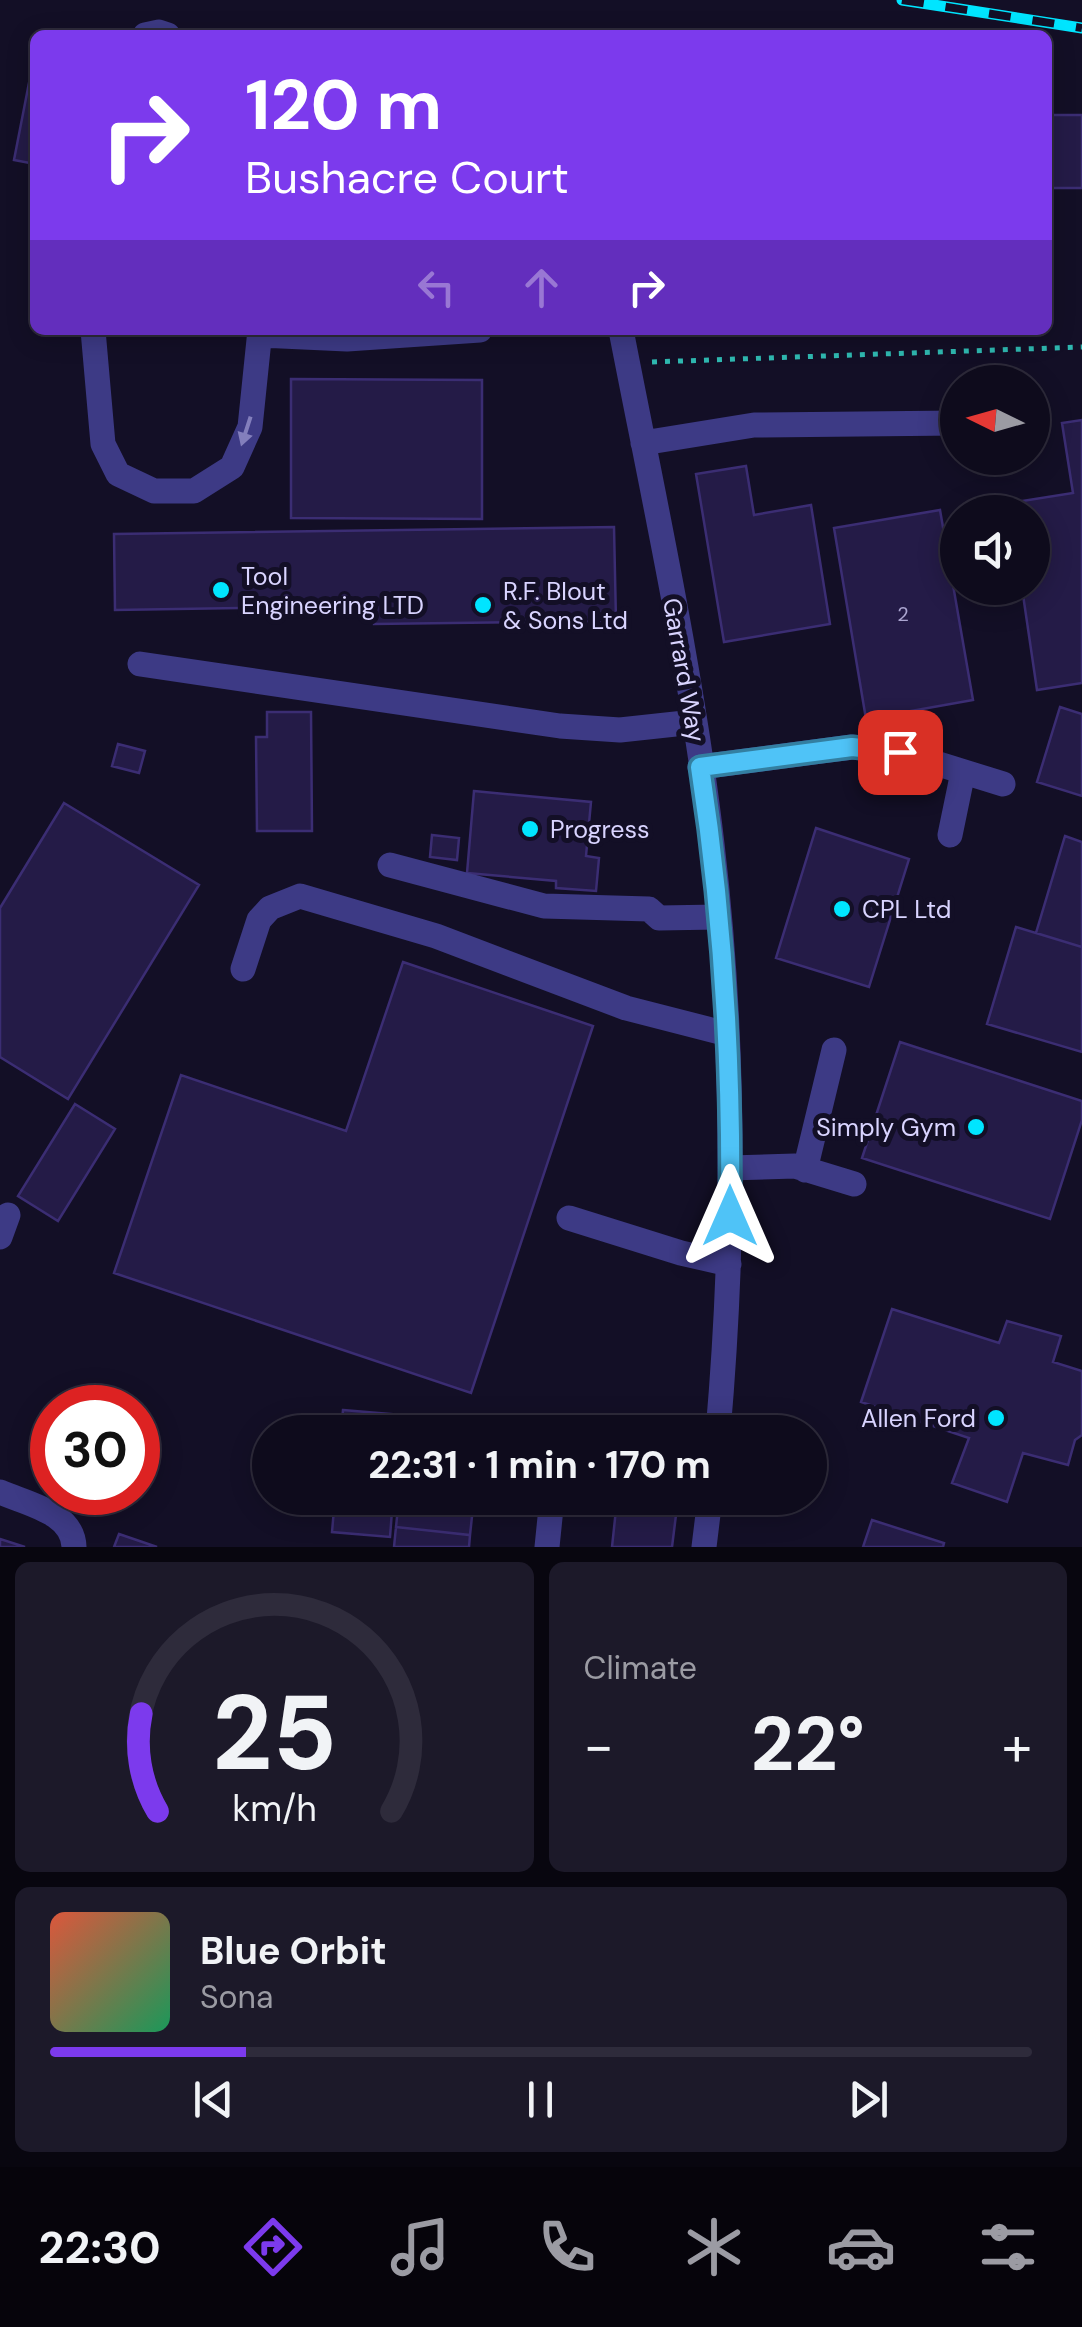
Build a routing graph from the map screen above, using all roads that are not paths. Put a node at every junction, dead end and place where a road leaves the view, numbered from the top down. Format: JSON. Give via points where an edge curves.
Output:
{"nodes":[{"id":1,"x":93,"y":335,"type":"edge"},
{"id":2,"x":260,"y":335,"type":"edge"},
{"id":3,"x":304,"y":335,"type":"edge"},
{"id":4,"x":397,"y":335,"type":"edge"},
{"id":5,"x":623,"y":335,"type":"edge"},
{"id":6,"x":940,"y":423,"type":"edge"},
{"id":7,"x":643,"y":443,"type":"junction"},
{"id":8,"x":140,"y":664,"type":"dead end"},
{"id":9,"x":694,"y":722,"type":"junction"},
{"id":10,"x":700,"y":767,"type":"junction"},
{"id":11,"x":962,"y":772,"type":"junction"},
{"id":12,"x":1003,"y":784,"type":"dead end"},
{"id":13,"x":950,"y":834,"type":"dead end"},
{"id":14,"x":390,"y":865,"type":"dead end"},
{"id":15,"x":718,"y":917,"type":"junction"},
{"id":16,"x":243,"y":969,"type":"dead end"},
{"id":17,"x":726,"y":1034,"type":"junction"},
{"id":18,"x":834,"y":1050,"type":"dead end"},
{"id":19,"x":730,"y":1168,"type":"junction"},
{"id":20,"x":805,"y":1170,"type":"junction"},
{"id":21,"x":854,"y":1184,"type":"dead end"},
{"id":22,"x":569,"y":1218,"type":"dead end"},
{"id":23,"x":729,"y":1264,"type":"junction"},
{"id":24,"x":719,"y":1415,"type":"edge"},
{"id":25,"x":0,"y":1492,"type":"edge"},
{"id":26,"x":550,"y":1515,"type":"edge"},
{"id":27,"x":708,"y":1515,"type":"edge"},
{"id":28,"x":74,"y":1547,"type":"edge"},
{"id":29,"x":547,"y":1547,"type":"edge"},
{"id":30,"x":704,"y":1547,"type":"edge"}],
"edges":[{"from":2,"to":1,"type":"street","one_way":true,"via":[[250,427],[232,467],[194,491],[154,491],[118,474],[103,444]]},
{"from":3,"to":4,"type":"street"},
{"from":5,"to":7,"type":"street","name":"Garrard Way"},
{"from":6,"to":7,"type":"street","via":[[754,425]]},
{"from":7,"to":9,"type":"street","name":"Garrard Way"},
{"from":8,"to":9,"type":"street","via":[[560,726],[620,730]]},
{"from":9,"to":10,"type":"street","name":"Garrard Way"},
{"from":10,"to":11,"type":"street","via":[[852,747],[900,752]]},
{"from":10,"to":15,"type":"street","name":"Garrard Way"},
{"from":11,"to":12,"type":"street"},
{"from":11,"to":13,"type":"street"},
{"from":14,"to":15,"type":"street","via":[[544,906]]},
{"from":15,"to":17,"type":"street","name":"Garrard Way"},
{"from":16,"to":17,"type":"street","via":[[259,920],[300,896],[436,936],[626,1008]]},
{"from":17,"to":19,"type":"street","name":"Garrard Way"},
{"from":18,"to":20,"type":"street"},
{"from":19,"to":20,"type":"street"},
{"from":19,"to":23,"type":"street","name":"Garrard Way"},
{"from":20,"to":21,"type":"street"},
{"from":22,"to":23,"type":"street"},
{"from":23,"to":24,"type":"street","name":"Garrard Way"},
{"from":25,"to":28,"type":"street","via":[[62,1518]]},
{"from":26,"to":29,"type":"street"},
{"from":27,"to":30,"type":"street"}]}
